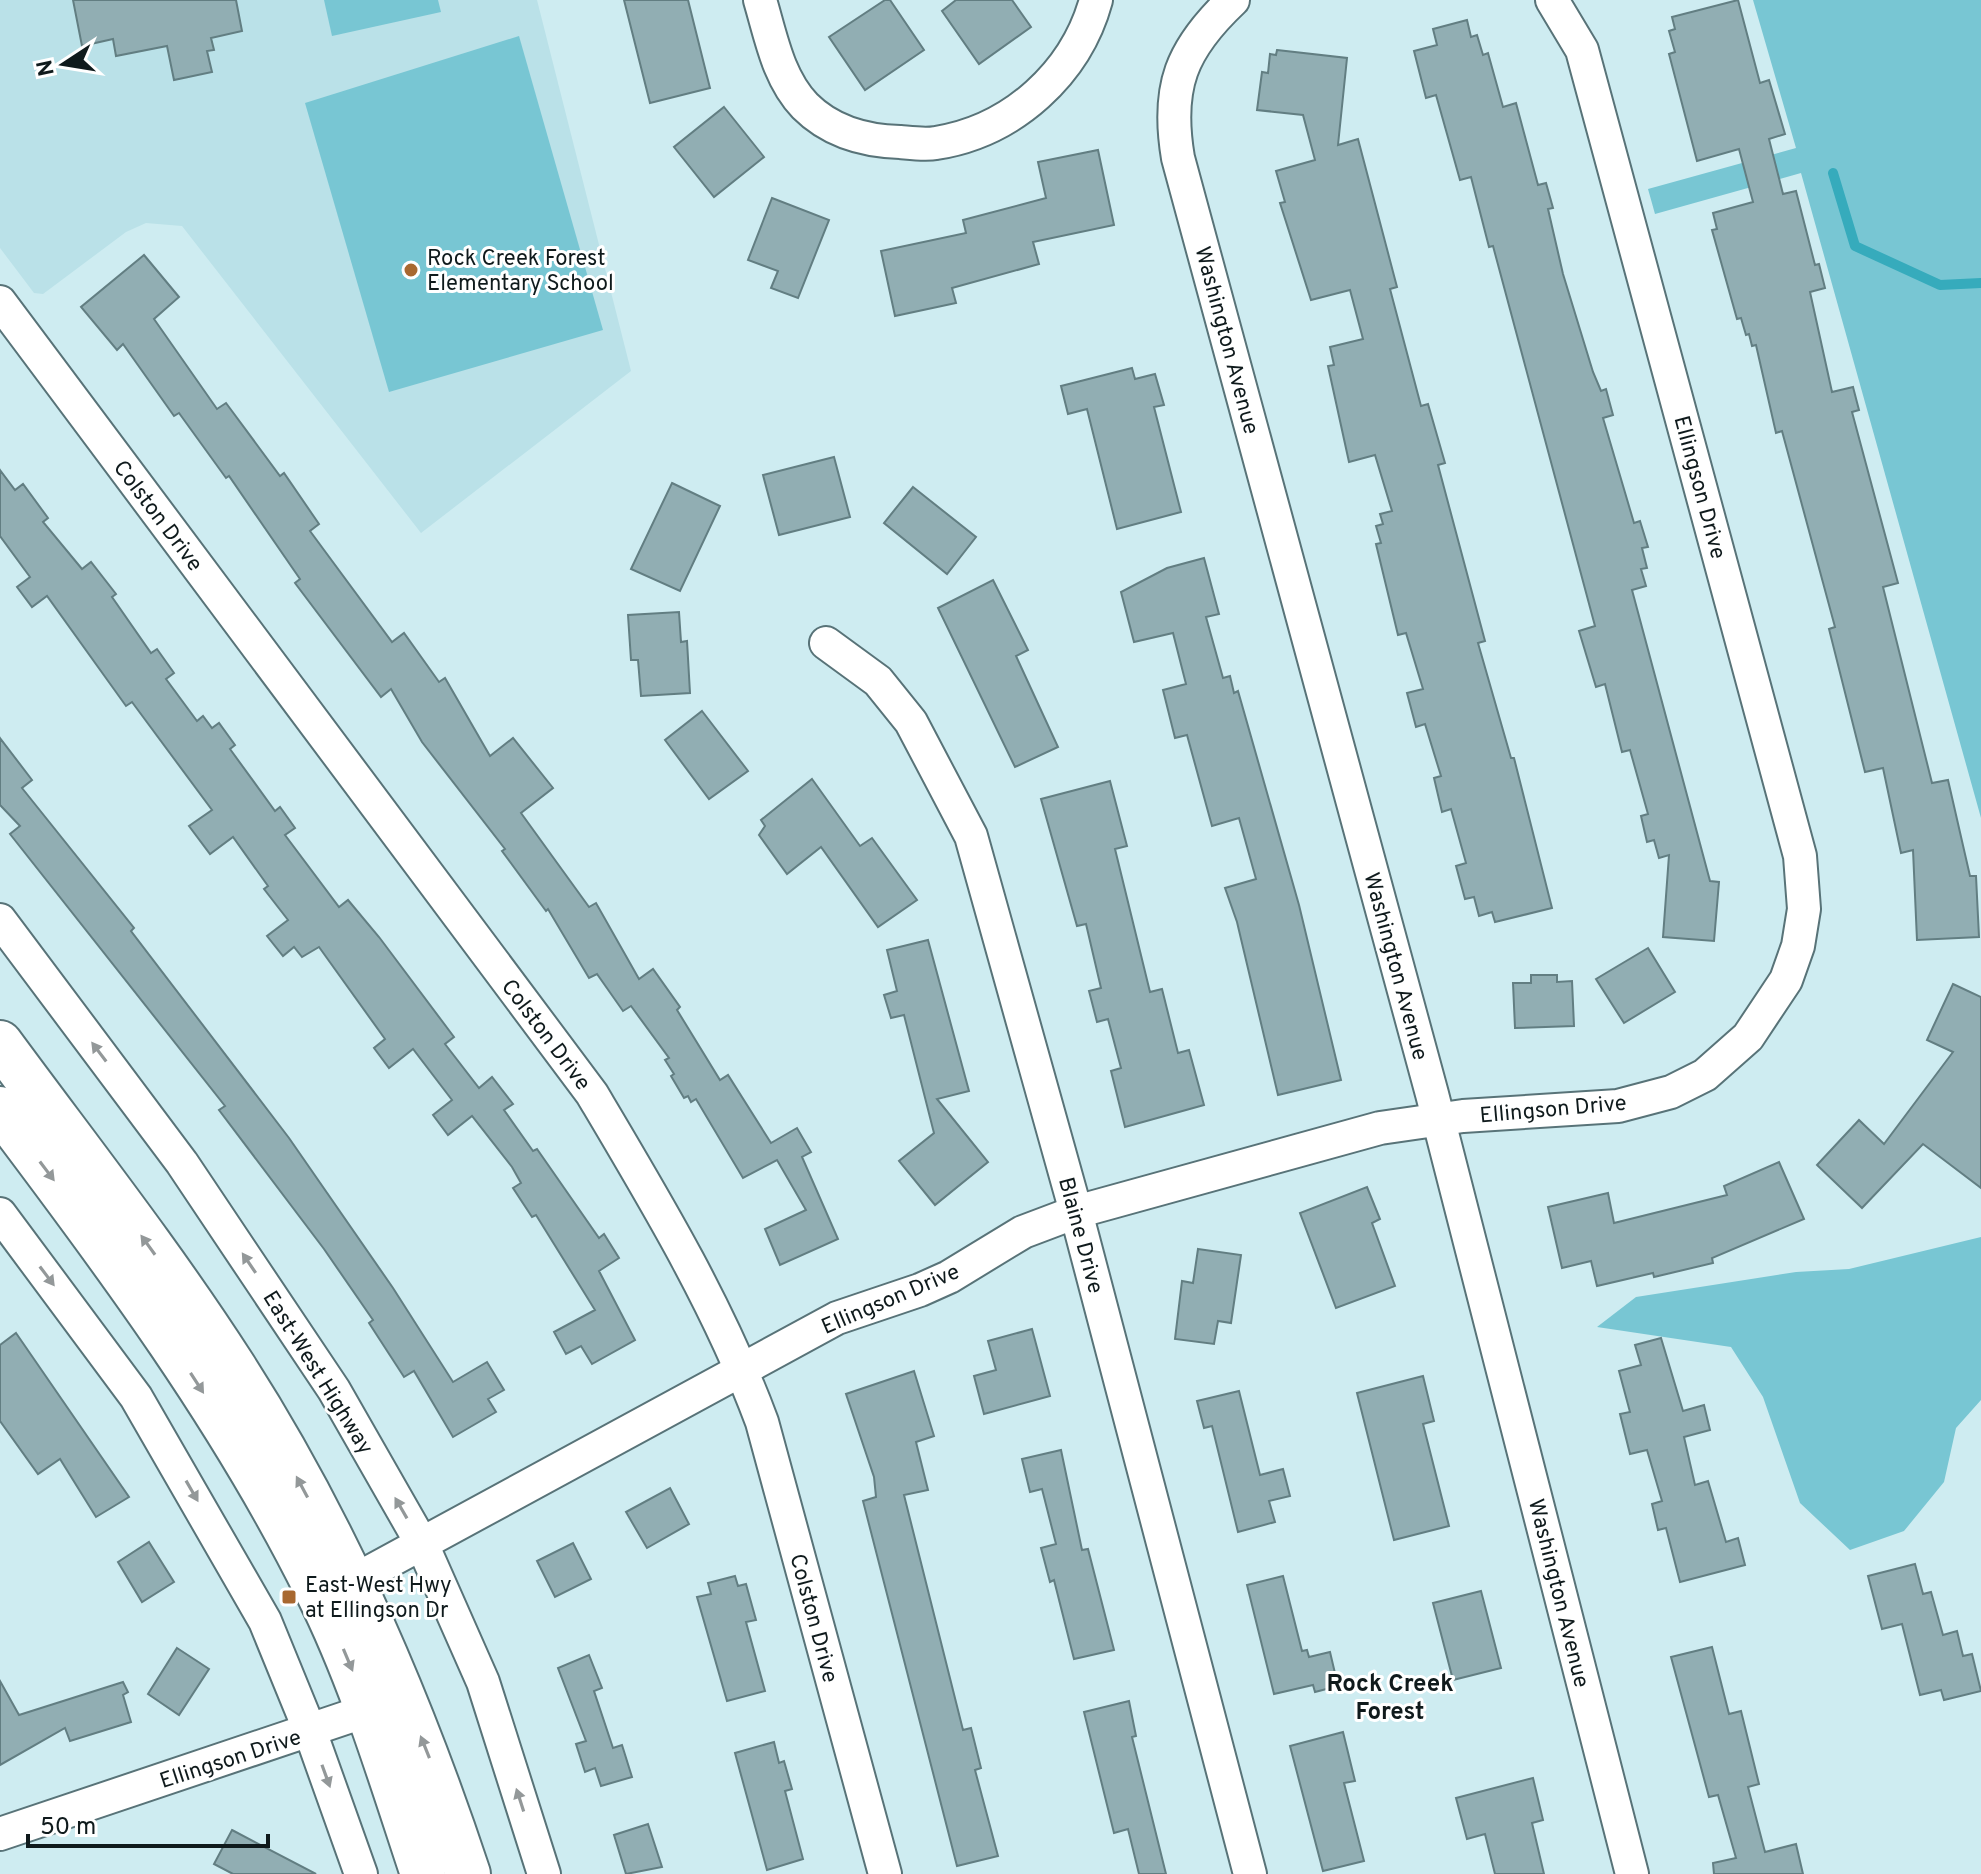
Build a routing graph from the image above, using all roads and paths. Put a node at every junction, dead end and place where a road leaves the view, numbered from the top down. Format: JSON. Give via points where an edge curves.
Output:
{"nodes":[{"id":1,"x":760,"y":0,"type":"edge"},
{"id":2,"x":1096,"y":0,"type":"edge"},
{"id":3,"x":1233,"y":0,"type":"edge"},
{"id":4,"x":1552,"y":0,"type":"edge"},
{"id":5,"x":0,"y":302,"type":"edge"},
{"id":6,"x":826,"y":643,"type":"dead end"},
{"id":7,"x":0,"y":920,"type":"edge"},
{"id":8,"x":0,"y":1043,"type":"edge"},
{"id":9,"x":0,"y":1109,"type":"edge"},
{"id":10,"x":1438,"y":1119,"type":"junction"},
{"id":11,"x":1076,"y":1212,"type":"junction"},
{"id":12,"x":0,"y":1214,"type":"edge"},
{"id":13,"x":742,"y":1367,"type":"junction"},
{"id":14,"x":422,"y":1544,"type":"junction"},
{"id":15,"x":353,"y":1581,"type":"junction"},
{"id":16,"x":369,"y":1710,"type":"junction"},
{"id":17,"x":310,"y":1731,"type":"junction"},
{"id":18,"x":0,"y":1834,"type":"edge"},
{"id":19,"x":361,"y":1874,"type":"edge"},
{"id":20,"x":423,"y":1874,"type":"edge"},
{"id":21,"x":468,"y":1874,"type":"edge"},
{"id":22,"x":544,"y":1874,"type":"edge"},
{"id":23,"x":885,"y":1874,"type":"edge"},
{"id":24,"x":1250,"y":1874,"type":"edge"},
{"id":25,"x":1632,"y":1874,"type":"edge"}],
"edges":[{"from":1,"to":2,"type":"street","via":[[782,72],[806,106],[837,129],[869,141],[936,143],[992,125],[1052,83],[1087,33]]},
{"from":3,"to":10,"type":"street","name":"Washington Avenue","via":[[1184,59],[1174,95],[1178,158]]},
{"from":4,"to":10,"type":"street","name":"Ellingson Drive","via":[[1582,50],[1800,856],[1804,909],[1786,980],[1748,1037],[1705,1075],[1671,1092],[1618,1106]]},
{"from":5,"to":13,"type":"street","name":"Colston Drive","via":[[592,1094],[664,1215]]},
{"from":6,"to":11,"type":"street","name":"Blaine Drive","via":[[878,681],[911,722],[971,836]]},
{"from":14,"to":7,"type":"street","name":"East-West Highway","one_way":true,"via":[[334,1390],[182,1163]]},
{"from":15,"to":8,"type":"main road","one_way":true,"via":[[234,1367]]},
{"from":9,"to":16,"type":"main road","one_way":true,"via":[[178,1355],[256,1476],[318,1591]]},
{"from":10,"to":11,"type":"street","name":"Ellingson Drive","via":[[1380,1128]]},
{"from":10,"to":25,"type":"street","name":"Washington Avenue"},
{"from":11,"to":13,"type":"street","name":"Ellingson Drive","via":[[1023,1232],[949,1277],[837,1318]]},
{"from":11,"to":24,"type":"street","name":"Blaine Drive"},
{"from":12,"to":17,"type":"street","one_way":true,"via":[[136,1397],[265,1621]]},
{"from":13,"to":14,"type":"street","name":"Ellingson Drive"},
{"from":13,"to":23,"type":"street","name":"Colston Drive","via":[[762,1422]]},
{"from":14,"to":15,"type":"street","name":"Ellingson Drive"},
{"from":22,"to":14,"type":"street","name":"East-West Highway","one_way":true,"via":[[483,1682]]},
{"from":21,"to":15,"type":"main road","one_way":true,"via":[[428,1755]]},
{"from":16,"to":17,"type":"street","name":"Ellingson Drive"},
{"from":16,"to":20,"type":"main road"},
{"from":17,"to":18,"type":"street","name":"Ellingson Drive"},
{"from":17,"to":19,"type":"street","one_way":true}]}
